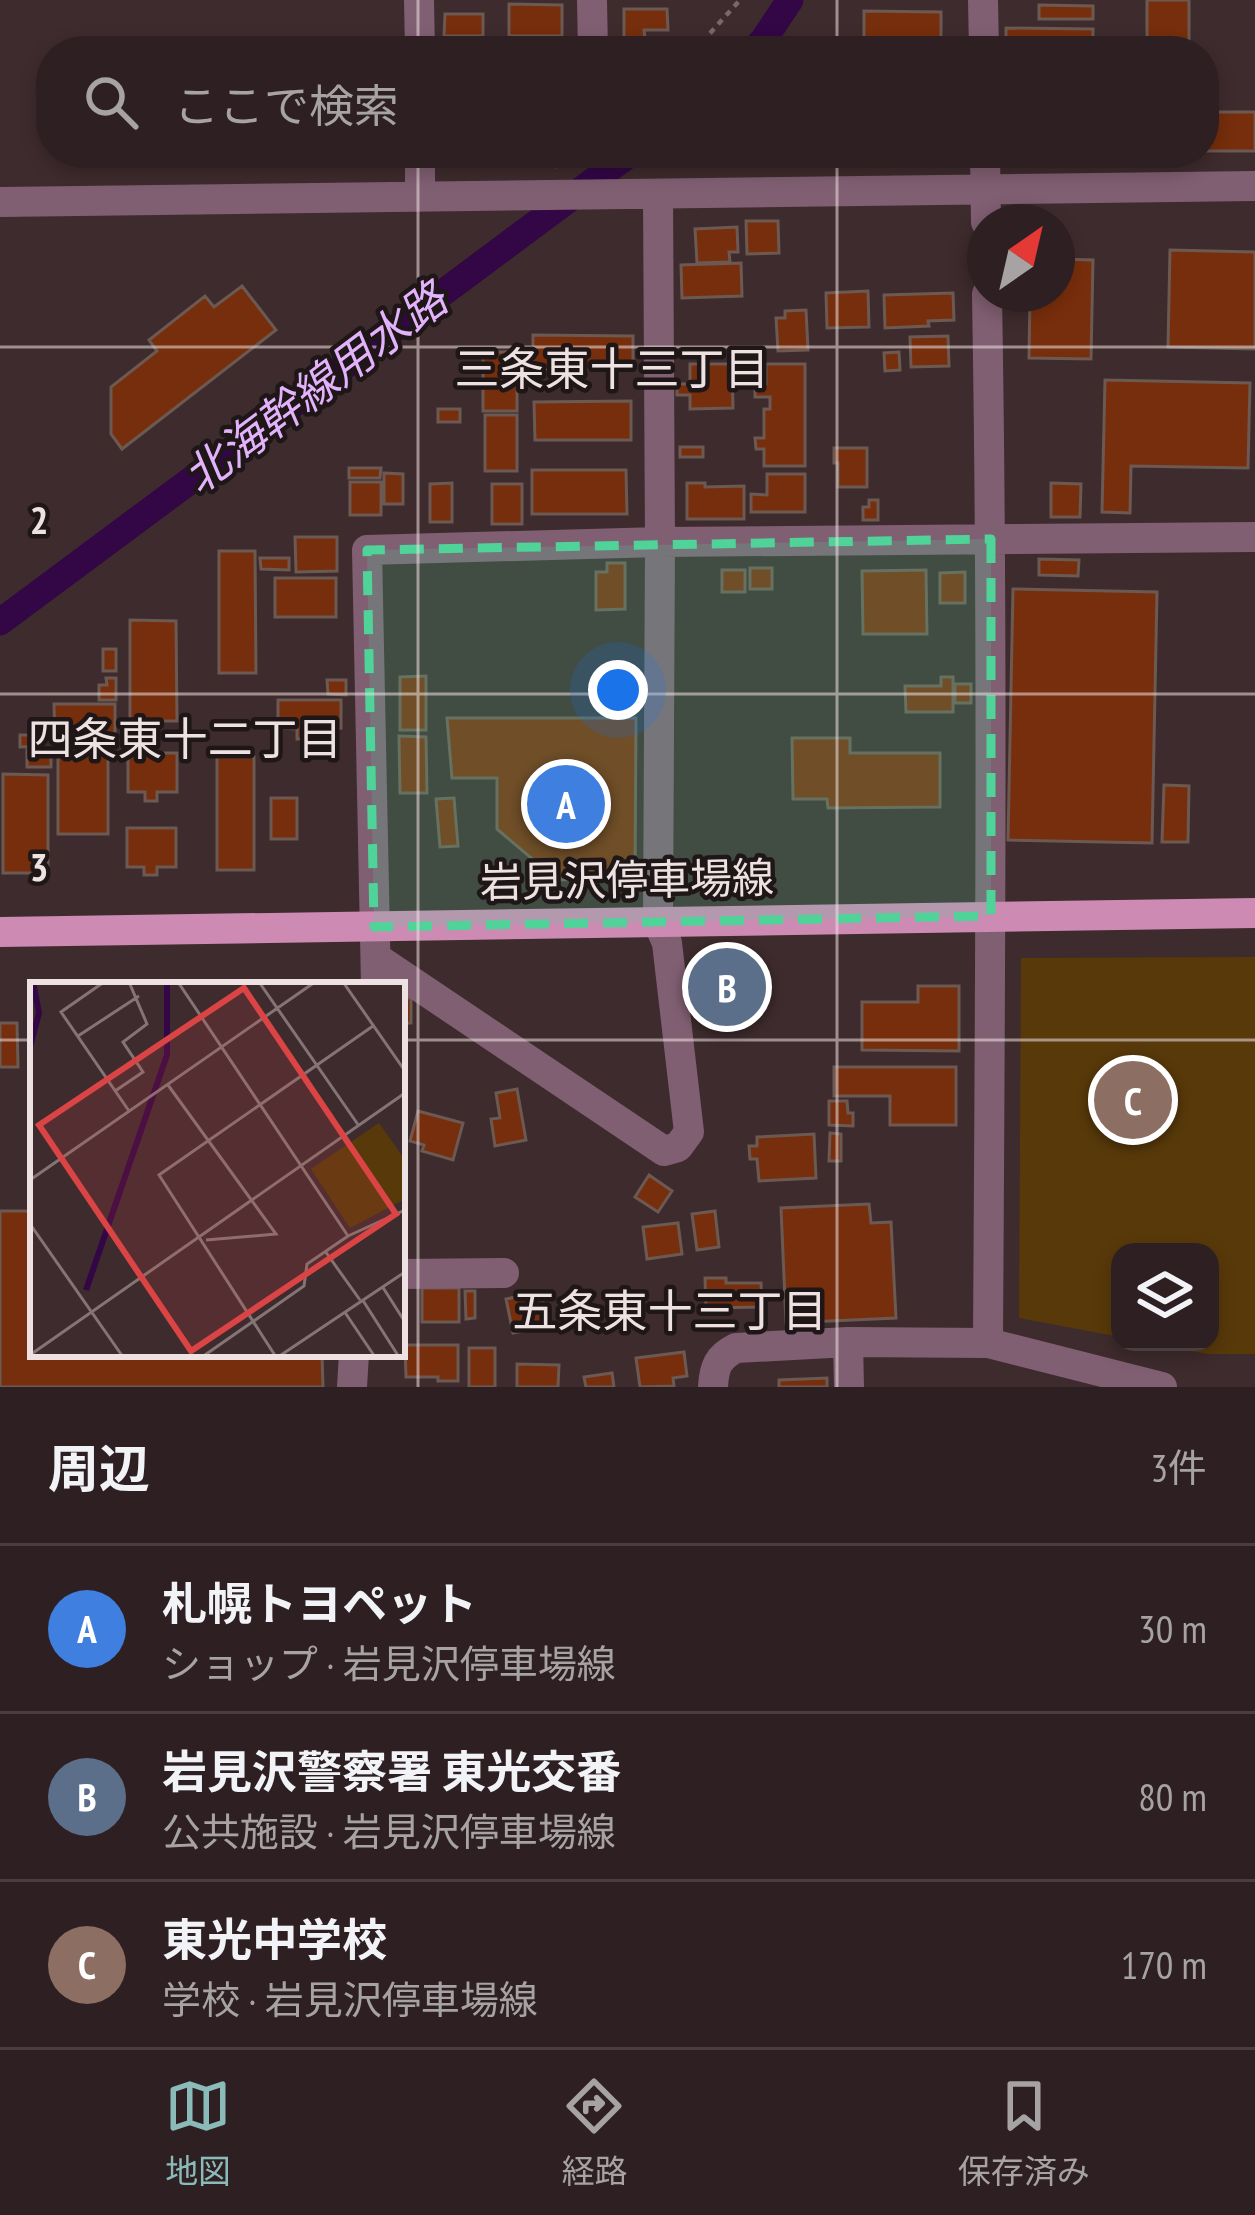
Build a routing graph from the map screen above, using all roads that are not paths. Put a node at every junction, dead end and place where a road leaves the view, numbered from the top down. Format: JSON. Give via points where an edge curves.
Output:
{"nodes":[{"id":1,"x":419,"y":0,"type":"edge"},
{"id":2,"x":592,"y":0,"type":"edge"},
{"id":3,"x":983,"y":0,"type":"edge"},
{"id":4,"x":420,"y":36,"type":"edge"},
{"id":5,"x":592,"y":36,"type":"edge"},
{"id":6,"x":984,"y":36,"type":"edge"},
{"id":7,"x":420,"y":168,"type":"edge"},
{"id":8,"x":985,"y":168,"type":"edge"},
{"id":9,"x":1255,"y":185,"type":"edge"},
{"id":10,"x":986,"y":189,"type":"junction"},
{"id":11,"x":658,"y":194,"type":"junction"},
{"id":12,"x":420,"y":196,"type":"junction"},
{"id":13,"x":0,"y":202,"type":"edge"},
{"id":14,"x":986,"y":204,"type":"edge"},
{"id":15,"x":987,"y":312,"type":"edge"},
{"id":16,"x":1255,"y":537,"type":"edge"},
{"id":17,"x":991,"y":539,"type":"junction"},
{"id":18,"x":661,"y":542,"type":"junction"},
{"id":19,"x":1255,"y":913,"type":"edge"},
{"id":20,"x":991,"y":916,"type":"junction"},
{"id":21,"x":658,"y":922,"type":"junction"},
{"id":22,"x":374,"y":927,"type":"junction"},
{"id":23,"x":0,"y":932,"type":"edge"},
{"id":24,"x":377,"y":972,"type":"edge"},
{"id":25,"x":405,"y":989,"type":"edge"},
{"id":26,"x":504,"y":1273,"type":"dead end"},
{"id":27,"x":405,"y":1274,"type":"edge"},
{"id":28,"x":848,"y":1342,"type":"junction"},
{"id":29,"x":988,"y":1343,"type":"junction"},
{"id":30,"x":354,"y":1357,"type":"edge"},
{"id":31,"x":352,"y":1387,"type":"edge"},
{"id":32,"x":713,"y":1387,"type":"edge"},
{"id":33,"x":849,"y":1387,"type":"edge"},
{"id":34,"x":1162,"y":1387,"type":"edge"}],
"edges":[{"from":1,"to":4,"type":"street"},
{"from":2,"to":5,"type":"street"},
{"from":3,"to":6,"type":"street"},
{"from":7,"to":12,"type":"street"},
{"from":8,"to":10,"type":"street"},
{"from":9,"to":10,"type":"street"},
{"from":10,"to":11,"type":"street"},
{"from":10,"to":14,"type":"street"},
{"from":11,"to":12,"type":"street"},
{"from":11,"to":18,"type":"street"},
{"from":12,"to":13,"type":"street"},
{"from":15,"to":17,"type":"street"},
{"from":16,"to":17,"type":"street"},
{"from":17,"to":18,"type":"street"},
{"from":17,"to":20,"type":"street"},
{"from":18,"to":21,"type":"street"},
{"from":18,"to":22,"type":"street","via":[[368,550]]},
{"from":19,"to":20,"type":"main road","name":"岩見沢停車場線"},
{"from":20,"to":21,"type":"main road","name":"岩見沢停車場線"},
{"from":20,"to":29,"type":"street"},
{"from":21,"to":22,"type":"main road","name":"岩見沢停車場線"},
{"from":21,"to":25,"type":"street","via":[[668,943],[689,1132],[678,1147],[664,1150]]},
{"from":22,"to":23,"type":"main road","name":"岩見沢停車場線"},
{"from":22,"to":24,"type":"street"},
{"from":26,"to":27,"type":"street"},
{"from":28,"to":29,"type":"street"},
{"from":28,"to":32,"type":"street","via":[[736,1348],[723,1354]]},
{"from":28,"to":33,"type":"street"},
{"from":29,"to":34,"type":"street"},
{"from":30,"to":31,"type":"street"}]}
